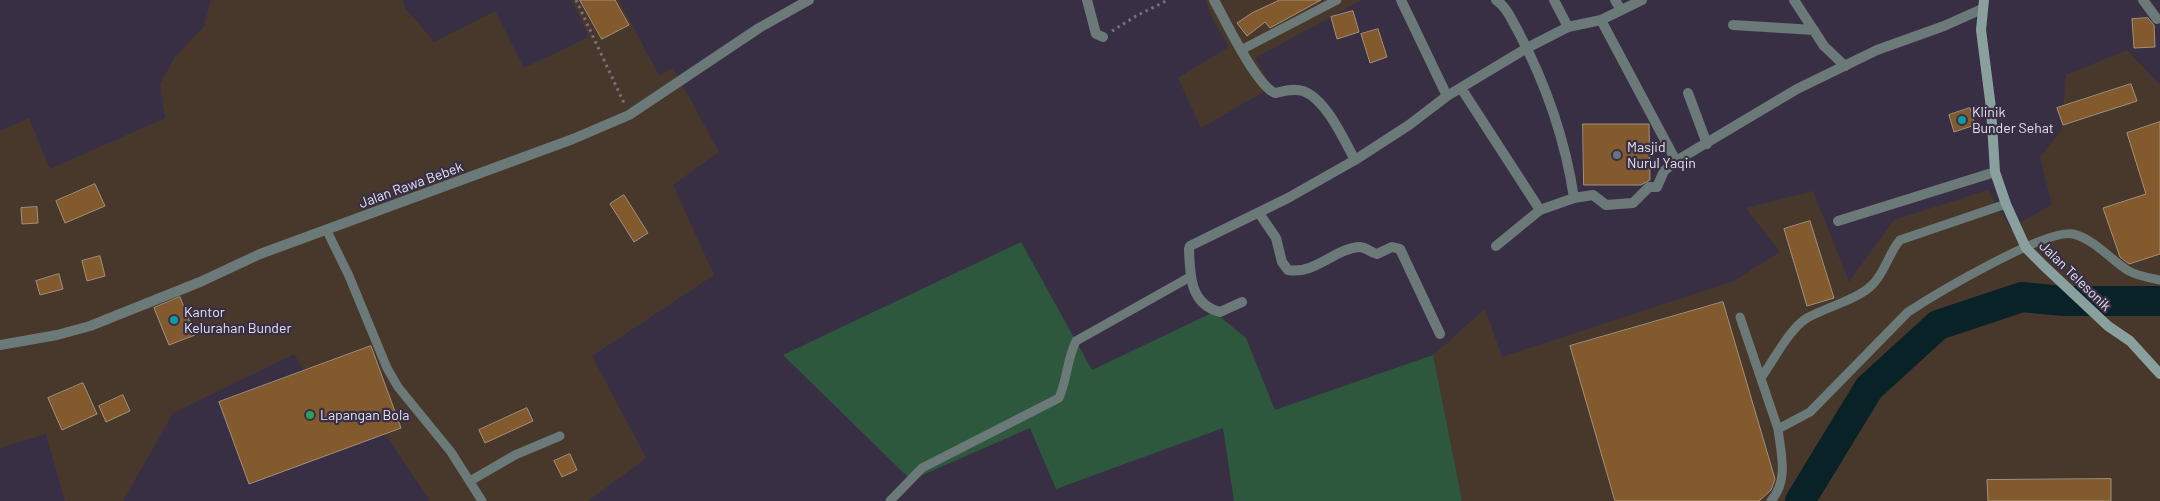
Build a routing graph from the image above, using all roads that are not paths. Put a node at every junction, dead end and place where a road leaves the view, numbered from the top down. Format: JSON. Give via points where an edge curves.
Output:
{"nodes":[{"id":1,"x":809,"y":0,"type":"edge"},
{"id":2,"x":1087,"y":0,"type":"edge"},
{"id":3,"x":1214,"y":0,"type":"edge"},
{"id":4,"x":1337,"y":0,"type":"edge"},
{"id":5,"x":1401,"y":0,"type":"edge"},
{"id":6,"x":1496,"y":0,"type":"edge"},
{"id":7,"x":1554,"y":0,"type":"edge"},
{"id":8,"x":1615,"y":0,"type":"edge"},
{"id":9,"x":1642,"y":0,"type":"edge"},
{"id":10,"x":1794,"y":0,"type":"edge"},
{"id":11,"x":2143,"y":0,"type":"edge"},
{"id":12,"x":1985,"y":3,"type":"edge"},
{"id":13,"x":1621,"y":10,"type":"junction"},
{"id":14,"x":2157,"y":19,"type":"dead end"},
{"id":15,"x":1601,"y":20,"type":"junction"},
{"id":16,"x":1733,"y":25,"type":"dead end"},
{"id":17,"x":1568,"y":27,"type":"junction"},
{"id":18,"x":1814,"y":30,"type":"junction"},
{"id":19,"x":1103,"y":37,"type":"road end"},
{"id":20,"x":1526,"y":48,"type":"junction"},
{"id":21,"x":1241,"y":50,"type":"junction"},
{"id":22,"x":1845,"y":66,"type":"junction"},
{"id":23,"x":1461,"y":88,"type":"junction"},
{"id":24,"x":1688,"y":93,"type":"dead end"},
{"id":25,"x":1447,"y":96,"type":"junction"},
{"id":26,"x":1707,"y":144,"type":"junction"},
{"id":27,"x":1355,"y":160,"type":"junction"},
{"id":28,"x":1676,"y":161,"type":"junction"},
{"id":29,"x":1995,"y":172,"type":"junction"},
{"id":30,"x":1574,"y":198,"type":"junction"},
{"id":31,"x":2006,"y":204,"type":"junction"},
{"id":32,"x":1540,"y":210,"type":"junction"},
{"id":33,"x":1259,"y":213,"type":"junction"},
{"id":34,"x":1838,"y":221,"type":"dead end"},
{"id":35,"x":326,"y":231,"type":"junction"},
{"id":36,"x":1496,"y":246,"type":"dead end"},
{"id":37,"x":2026,"y":248,"type":"junction"},
{"id":38,"x":1190,"y":277,"type":"junction"},
{"id":39,"x":2160,"y":280,"type":"edge"},
{"id":40,"x":1242,"y":302,"type":"dead end"},
{"id":41,"x":1740,"y":317,"type":"dead end"},
{"id":42,"x":1440,"y":334,"type":"dead end"},
{"id":43,"x":0,"y":345,"type":"edge"},
{"id":44,"x":2160,"y":374,"type":"edge"},
{"id":45,"x":1761,"y":378,"type":"junction"},
{"id":46,"x":1778,"y":429,"type":"junction"},
{"id":47,"x":560,"y":436,"type":"dead end"},
{"id":48,"x":470,"y":481,"type":"junction"},
{"id":49,"x":482,"y":501,"type":"edge"},
{"id":50,"x":890,"y":501,"type":"edge"},
{"id":51,"x":1772,"y":501,"type":"edge"}],
"edges":[{"from":1,"to":35,"type":"street","name":"Jalan Rawa Bebek","via":[[759,28],[629,115],[574,139]]},
{"from":2,"to":19,"type":"street","via":[[1096,34]]},
{"from":3,"to":21,"type":"street"},
{"from":4,"to":21,"type":"lane"},
{"from":5,"to":25,"type":"street"},
{"from":6,"to":20,"type":"street","via":[[1507,11]]},
{"from":7,"to":17,"type":"street"},
{"from":8,"to":13,"type":"street"},
{"from":9,"to":13,"type":"street"},
{"from":10,"to":18,"type":"street"},
{"from":11,"to":14,"type":"street"},
{"from":12,"to":22,"type":"street","via":[[1944,26],[1876,50]]},
{"from":12,"to":29,"type":"street","name":"Jalan Telesonik","via":[[1981,30]]},
{"from":13,"to":15,"type":"street"},
{"from":15,"to":17,"type":"street"},
{"from":15,"to":28,"type":"street"},
{"from":16,"to":18,"type":"street"},
{"from":17,"to":20,"type":"street"},
{"from":18,"to":22,"type":"street","via":[[1824,46]]},
{"from":20,"to":23,"type":"street"},
{"from":20,"to":30,"type":"street","via":[[1555,115],[1568,156]]},
{"from":21,"to":27,"type":"street","via":[[1271,91],[1304,91],[1316,101],[1330,116]]},
{"from":22,"to":26,"type":"street","via":[[1797,89]]},
{"from":23,"to":25,"type":"street"},
{"from":23,"to":32,"type":"street"},
{"from":24,"to":26,"type":"street"},
{"from":25,"to":27,"type":"street"},
{"from":26,"to":28,"type":"street"},
{"from":27,"to":33,"type":"street"},
{"from":28,"to":30,"type":"street","via":[[1664,171],[1657,187],[1649,187],[1633,203],[1606,205],[1593,195]]},
{"from":29,"to":31,"type":"street","name":"Jalan Telesonik"},
{"from":29,"to":34,"type":"street"},
{"from":30,"to":32,"type":"street"},
{"from":31,"to":37,"type":"street","name":"Jalan Telesonik"},
{"from":31,"to":45,"type":"lane","via":[[1900,240],[1872,286],[1806,319]]},
{"from":32,"to":36,"type":"street"},
{"from":33,"to":38,"type":"street","via":[[1190,246]]},
{"from":33,"to":42,"type":"street","via":[[1276,238],[1282,262],[1288,270],[1319,265],[1358,247],[1377,254],[1392,247],[1400,248]]},
{"from":35,"to":43,"type":"street","name":"Jalan Rawa Bebek","via":[[260,254],[90,326]]},
{"from":35,"to":48,"type":"lane","via":[[349,276],[390,374]]},
{"from":37,"to":39,"type":"lane","via":[[2072,234],[2088,241],[2128,270]]},
{"from":37,"to":44,"type":"street","name":"Jalan Telesonik","via":[[2108,326],[2130,341]]},
{"from":37,"to":46,"type":"lane","via":[[1908,312],[1810,412]]},
{"from":38,"to":40,"type":"street","via":[[1199,300],[1211,309],[1220,312]]},
{"from":38,"to":50,"type":"lane","via":[[1076,341],[1059,398],[922,468]]},
{"from":41,"to":45,"type":"lane"},
{"from":45,"to":46,"type":"lane"},
{"from":46,"to":51,"type":"lane","via":[[1783,480]]},
{"from":47,"to":48,"type":"lane","via":[[515,455]]},
{"from":48,"to":49,"type":"lane"}]}
